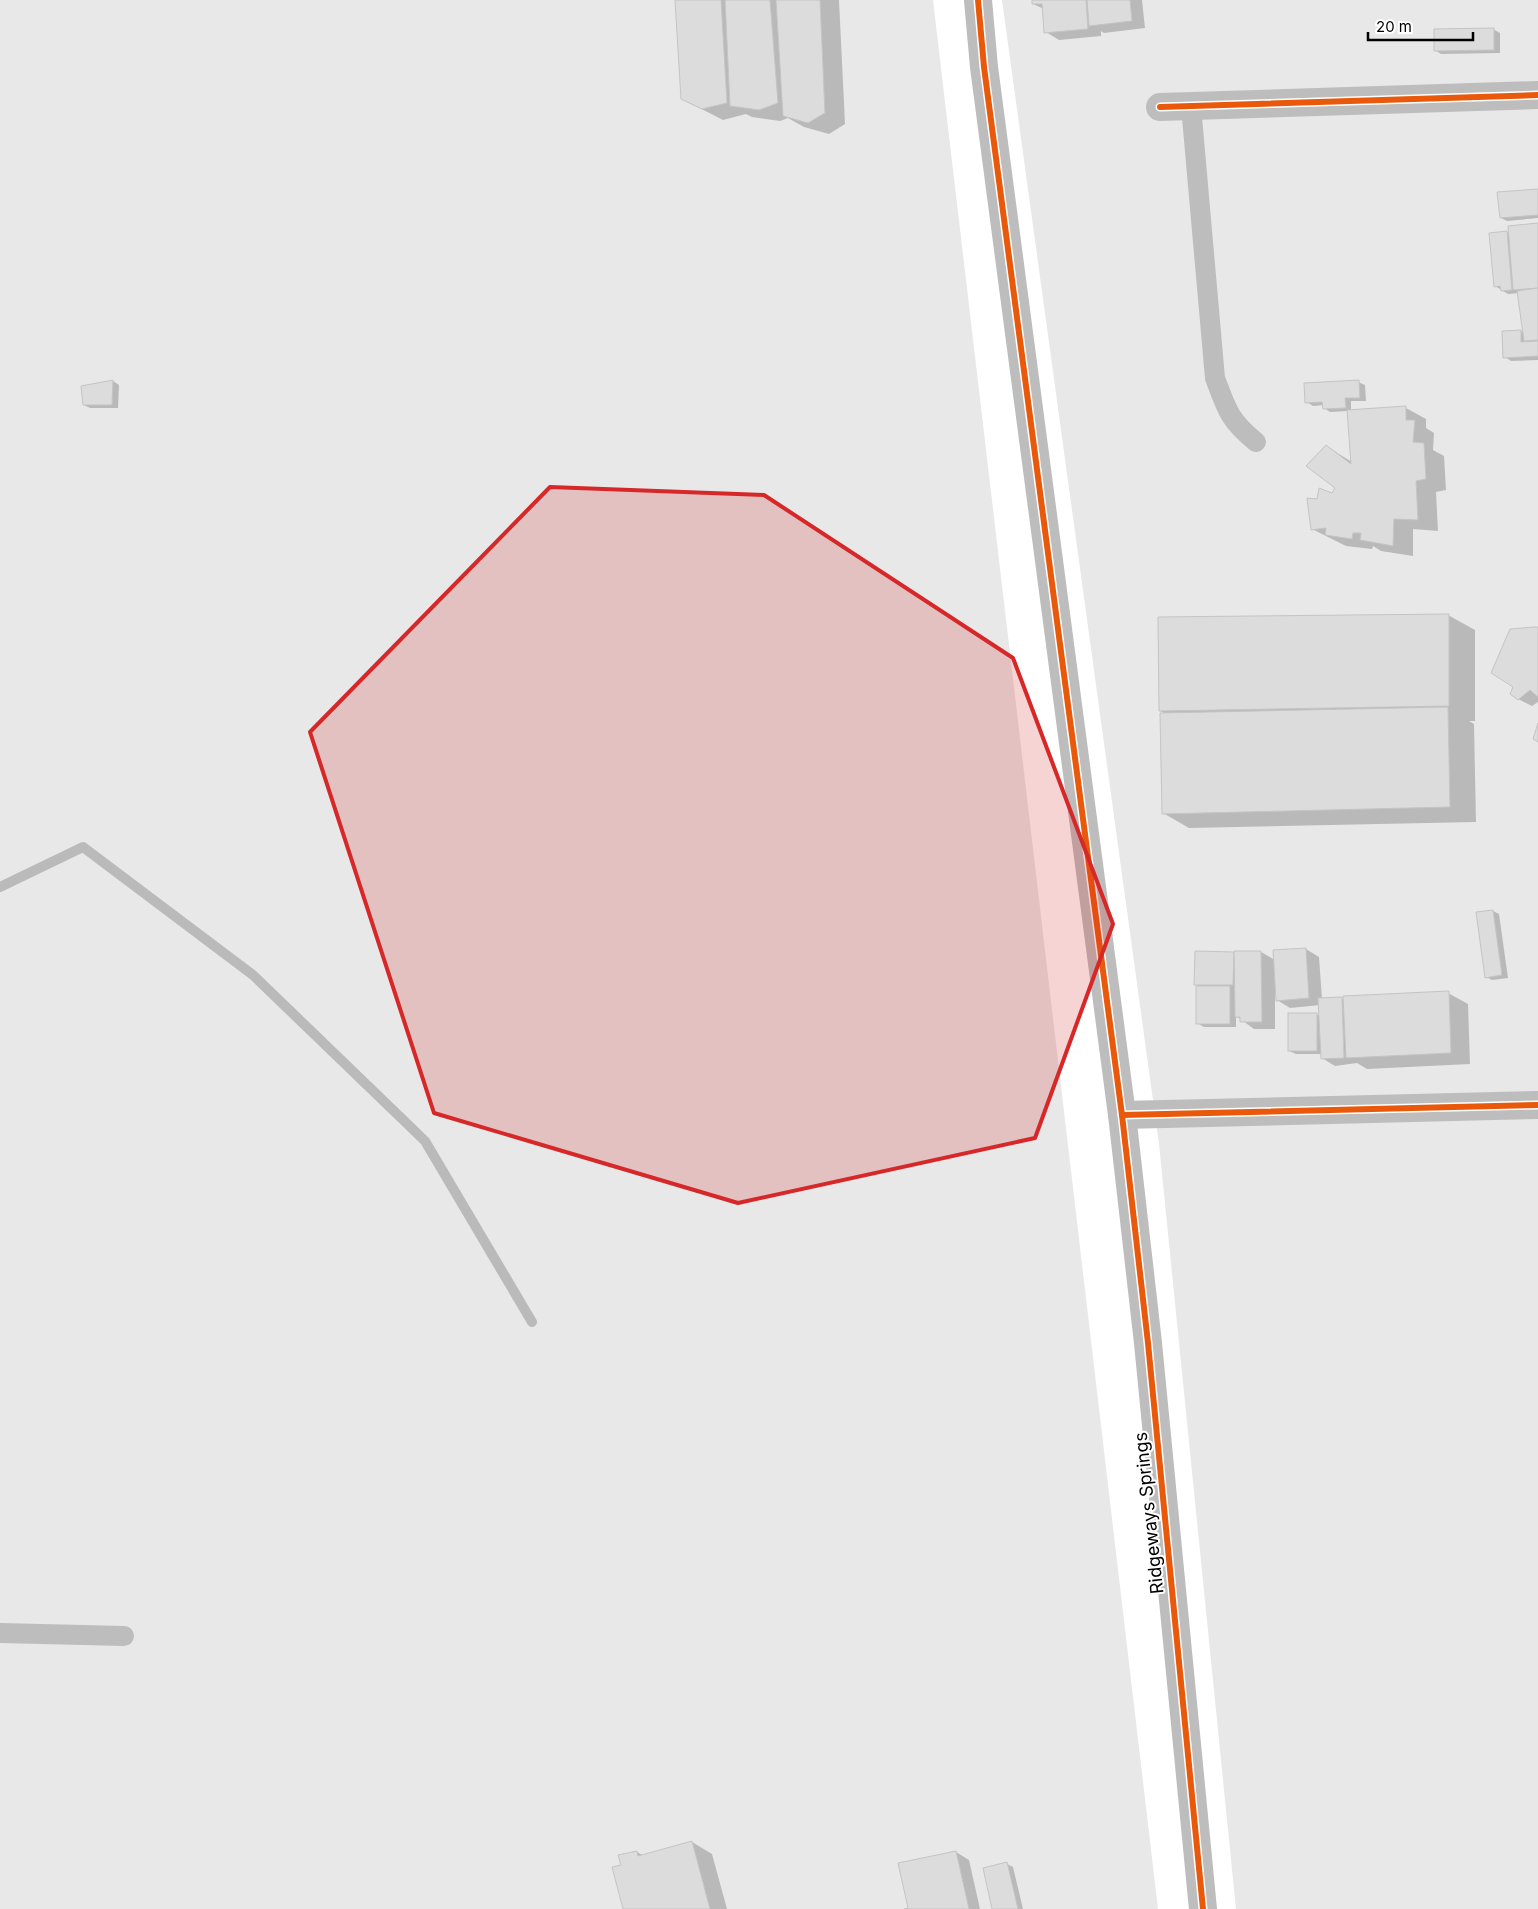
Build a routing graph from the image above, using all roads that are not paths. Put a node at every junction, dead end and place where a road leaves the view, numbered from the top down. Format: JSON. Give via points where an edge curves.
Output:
{"nodes":[{"id":1,"x":978,"y":0,"type":"edge"},
{"id":2,"x":1538,"y":94,"type":"edge"},
{"id":3,"x":1191,"y":106,"type":"junction"},
{"id":4,"x":1160,"y":108,"type":"dead end"},
{"id":5,"x":1256,"y":442,"type":"dead end"},
{"id":6,"x":1538,"y":1105,"type":"edge"},
{"id":7,"x":1122,"y":1115,"type":"junction"},
{"id":8,"x":0,"y":1634,"type":"edge"},
{"id":9,"x":124,"y":1636,"type":"dead end"},
{"id":10,"x":1203,"y":1909,"type":"edge"}],
"edges":[{"from":1,"to":7,"type":"street","name":"Ridgeways Springs","via":[[984,66]]},
{"from":2,"to":3,"type":"street"},
{"from":3,"to":4,"type":"street"},
{"from":3,"to":5,"type":"lane","via":[[1216,378],[1236,426]]},
{"from":6,"to":7,"type":"street"},
{"from":7,"to":10,"type":"street","name":"Ridgeways Springs","via":[[1148,1343]]},
{"from":8,"to":9,"type":"lane"}]}
